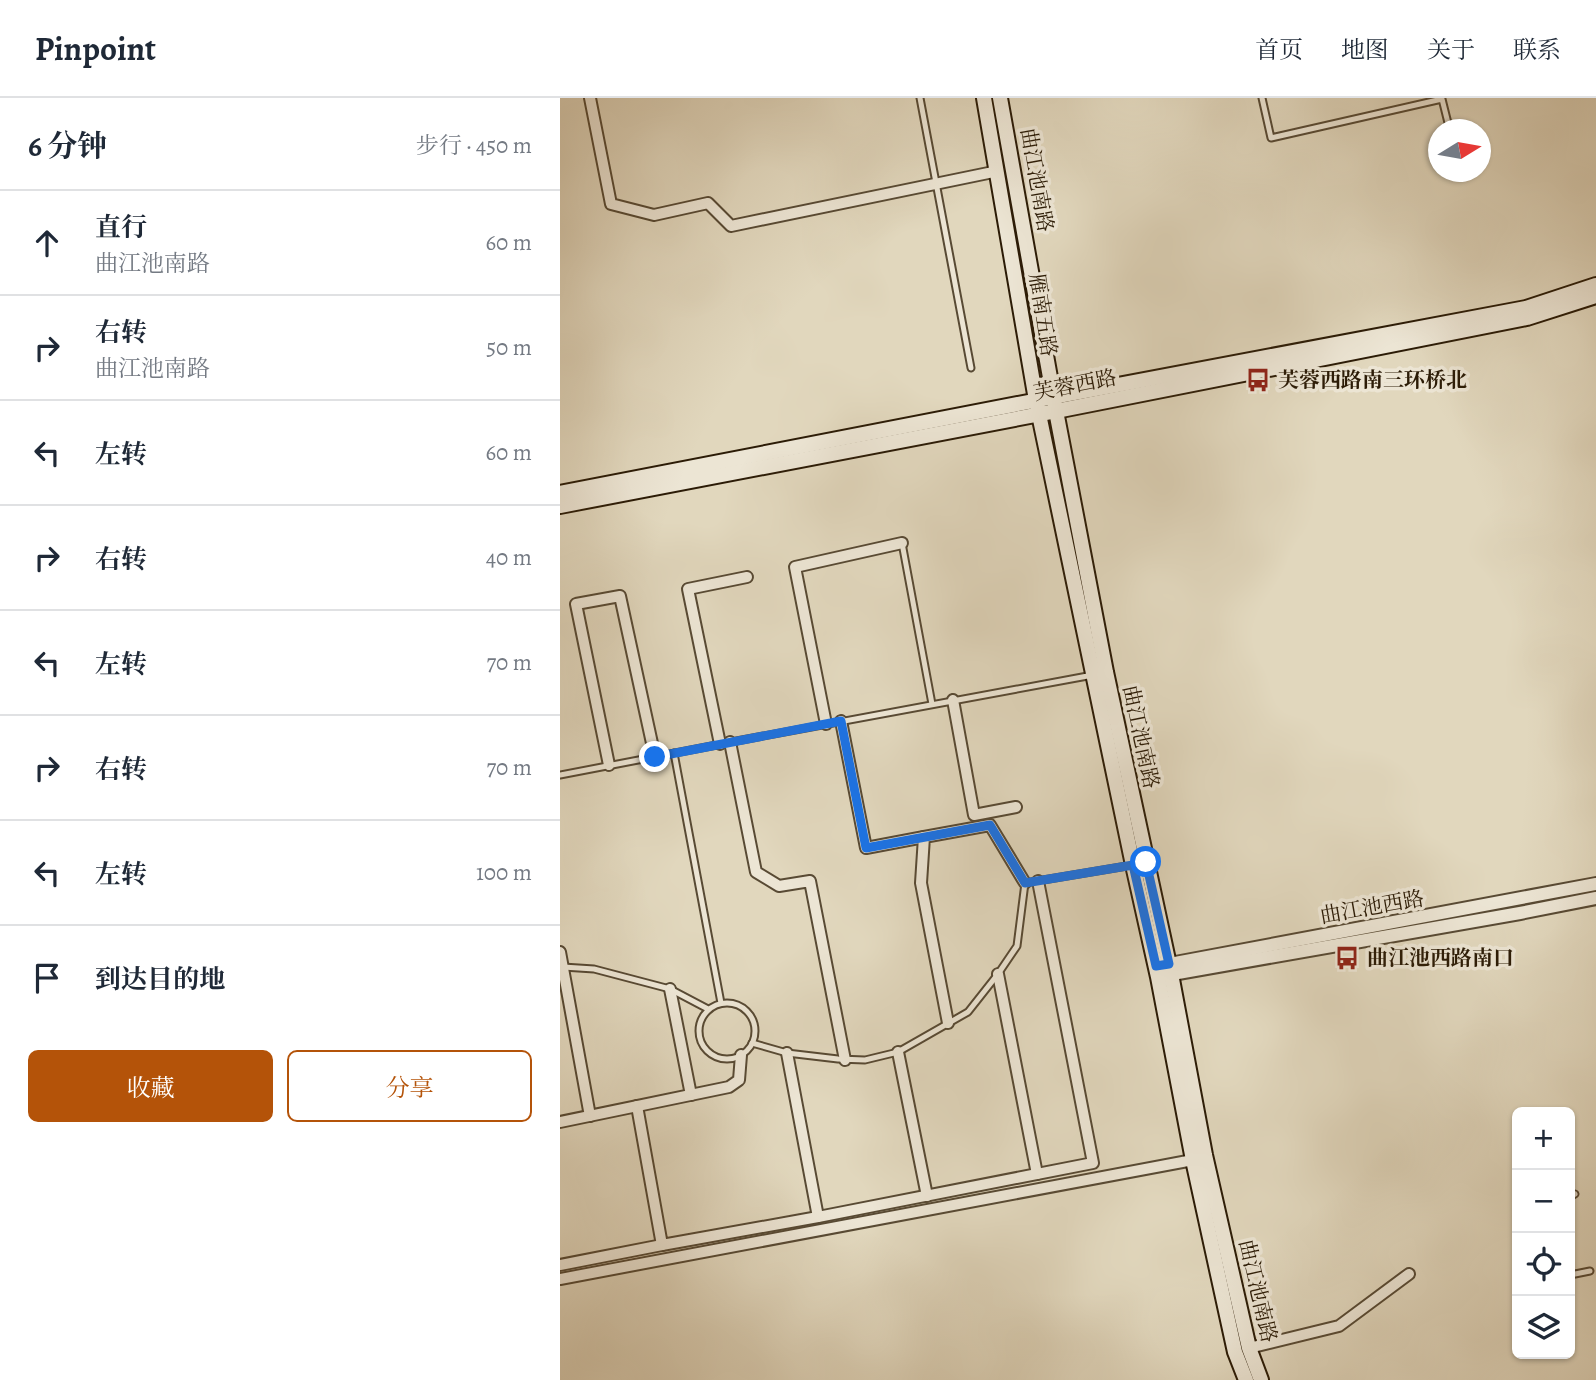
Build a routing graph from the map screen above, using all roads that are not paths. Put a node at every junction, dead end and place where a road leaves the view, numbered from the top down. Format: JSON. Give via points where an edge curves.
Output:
{"nodes":[{"id":1,"x":590,"y":98,"type":"edge"},
{"id":2,"x":920,"y":98,"type":"edge"},
{"id":3,"x":984,"y":98,"type":"edge"},
{"id":4,"x":1000,"y":98,"type":"edge"},
{"id":5,"x":1262,"y":98,"type":"edge"},
{"id":6,"x":1447,"y":119,"type":"edge"},
{"id":7,"x":998,"y":171,"type":"junction"},
{"id":8,"x":937,"y":183,"type":"junction"},
{"id":9,"x":1596,"y":285,"type":"edge"},
{"id":10,"x":1596,"y":296,"type":"edge"},
{"id":11,"x":971,"y":368,"type":"dead end"},
{"id":12,"x":1055,"y":404,"type":"junction"},
{"id":13,"x":1037,"y":407,"type":"junction"},
{"id":14,"x":560,"y":493,"type":"edge"},
{"id":15,"x":560,"y":506,"type":"edge"},
{"id":16,"x":902,"y":543,"type":"joint"},
{"id":17,"x":747,"y":577,"type":"dead end"},
{"id":18,"x":1093,"y":675,"type":"junction"},
{"id":19,"x":953,"y":700,"type":"junction"},
{"id":20,"x":932,"y":704,"type":"junction"},
{"id":21,"x":841,"y":721,"type":"junction"},
{"id":22,"x":826,"y":724,"type":"junction"},
{"id":23,"x":725,"y":743,"type":"junction"},
{"id":24,"x":674,"y":753,"type":"junction"},
{"id":25,"x":655,"y":757,"type":"junction"},
{"id":26,"x":609,"y":765,"type":"junction"},
{"id":27,"x":560,"y":775,"type":"edge"},
{"id":28,"x":1016,"y":807,"type":"dead end"},
{"id":29,"x":924,"y":837,"type":"junction"},
{"id":30,"x":1133,"y":865,"type":"junction"},
{"id":31,"x":1038,"y":881,"type":"junction"},
{"id":32,"x":1025,"y":883,"type":"junction"},
{"id":33,"x":1596,"y":884,"type":"edge"},
{"id":34,"x":1596,"y":898,"type":"edge"},
{"id":35,"x":560,"y":952,"type":"edge"},
{"id":36,"x":561,"y":967,"type":"edge"},
{"id":37,"x":1163,"y":970,"type":"junction"},
{"id":38,"x":998,"y":974,"type":"junction"},
{"id":39,"x":670,"y":989,"type":"junction"},
{"id":40,"x":721,"y":1003,"type":"junction"},
{"id":41,"x":708,"y":1009,"type":"junction"},
{"id":42,"x":948,"y":1023,"type":"junction"},
{"id":43,"x":752,"y":1043,"type":"junction"},
{"id":44,"x":898,"y":1052,"type":"junction"},
{"id":45,"x":787,"y":1053,"type":"junction"},
{"id":46,"x":741,"y":1055,"type":"junction"},
{"id":47,"x":845,"y":1059,"type":"junction"},
{"id":48,"x":691,"y":1095,"type":"junction"},
{"id":49,"x":637,"y":1106,"type":"junction"},
{"id":50,"x":590,"y":1116,"type":"junction"},
{"id":51,"x":560,"y":1122,"type":"edge"},
{"id":52,"x":1193,"y":1160,"type":"junction"},
{"id":53,"x":1037,"y":1174,"type":"junction"},
{"id":54,"x":927,"y":1196,"type":"junction"},
{"id":55,"x":818,"y":1217,"type":"junction"},
{"id":56,"x":662,"y":1245,"type":"junction"},
{"id":57,"x":560,"y":1265,"type":"edge"},
{"id":58,"x":1590,"y":1271,"type":"dead end"},
{"id":59,"x":1409,"y":1274,"type":"dead end"},
{"id":60,"x":1575,"y":1274,"type":"edge"},
{"id":61,"x":560,"y":1279,"type":"edge"},
{"id":62,"x":1249,"y":1348,"type":"junction"},
{"id":63,"x":1246,"y":1380,"type":"edge"},
{"id":64,"x":1261,"y":1380,"type":"edge"}],
"edges":[{"from":1,"to":8,"type":"street","via":[[611,204],[654,215],[708,203],[731,226]]},
{"from":2,"to":8,"type":"lane"},
{"from":3,"to":7,"type":"main road","name":"雁南五路"},
{"from":4,"to":12,"type":"main road","name":"曲江池南路"},
{"from":5,"to":6,"type":"lane","via":[[1271,138],[1442,99]]},
{"from":7,"to":8,"type":"street"},
{"from":7,"to":13,"type":"main road","name":"雁南五路"},
{"from":8,"to":11,"type":"lane"},
{"from":9,"to":12,"type":"main road","name":"芙蓉西路","via":[[1527,308]]},
{"from":10,"to":12,"type":"main road","name":"芙蓉西路","via":[[1527,318]]},
{"from":12,"to":13,"type":"main road","name":"芙蓉西路"},
{"from":12,"to":37,"type":"main road","name":"曲江池南路"},
{"from":13,"to":14,"type":"main road","name":"芙蓉西路"},
{"from":13,"to":15,"type":"main road","name":"芙蓉西路"},
{"from":13,"to":18,"type":"main road","name":"曲江池南路"},
{"from":16,"to":20,"type":"lane"},
{"from":16,"to":22,"type":"street","via":[[795,566]]},
{"from":17,"to":23,"type":"street","via":[[688,589]]},
{"from":18,"to":19,"type":"lane"},
{"from":18,"to":30,"type":"main road","name":"曲江池南路"},
{"from":19,"to":20,"type":"lane"},
{"from":19,"to":28,"type":"street","via":[[974,815]]},
{"from":20,"to":21,"type":"lane"},
{"from":21,"to":22,"type":"lane"},
{"from":21,"to":29,"type":"street","via":[[866,848]]},
{"from":22,"to":23,"type":"lane"},
{"from":23,"to":24,"type":"lane"},
{"from":23,"to":47,"type":"street","via":[[757,872],[779,886],[810,881]]},
{"from":24,"to":25,"type":"lane"},
{"from":24,"to":40,"type":"lane"},
{"from":25,"to":26,"type":"lane"},
{"from":25,"to":26,"type":"street","via":[[620,596],[576,604]]},
{"from":26,"to":27,"type":"lane"},
{"from":29,"to":32,"type":"street","via":[[990,825]]},
{"from":29,"to":42,"type":"street","via":[[921,883]]},
{"from":30,"to":31,"type":"lane"},
{"from":30,"to":37,"type":"main road","name":"曲江池南路"},
{"from":31,"to":32,"type":"lane"},
{"from":31,"to":53,"type":"street","via":[[1093,1163]]},
{"from":32,"to":38,"type":"lane","via":[[1017,946]]},
{"from":33,"to":37,"type":"street","name":"曲江池西路"},
{"from":34,"to":37,"type":"street","name":"曲江池西路"},
{"from":35,"to":36,"type":"street"},
{"from":36,"to":39,"type":"lane","via":[[594,969]]},
{"from":36,"to":50,"type":"street"},
{"from":37,"to":52,"type":"main road","name":"曲江池南路"},
{"from":37,"to":62,"type":"main road","name":"曲江池南路"},
{"from":38,"to":42,"type":"lane","via":[[968,1012]]},
{"from":38,"to":53,"type":"street"},
{"from":39,"to":41,"type":"lane"},
{"from":39,"to":48,"type":"street"},
{"from":40,"to":41,"type":"lane"},
{"from":40,"to":43,"type":"lane","via":[[736,1004],[748,1012],[754,1023]]},
{"from":41,"to":46,"type":"lane","via":[[698,1029],[702,1045],[717,1058]]},
{"from":42,"to":44,"type":"lane"},
{"from":43,"to":45,"type":"lane"},
{"from":43,"to":46,"type":"lane"},
{"from":44,"to":47,"type":"lane","via":[[865,1060]]},
{"from":44,"to":54,"type":"street"},
{"from":45,"to":47,"type":"lane"},
{"from":45,"to":55,"type":"street"},
{"from":46,"to":48,"type":"street","via":[[739,1080],[729,1087]]},
{"from":48,"to":49,"type":"street"},
{"from":49,"to":50,"type":"street"},
{"from":49,"to":56,"type":"street"},
{"from":50,"to":51,"type":"street"},
{"from":52,"to":61,"type":"street"},
{"from":52,"to":63,"type":"main road","name":"曲江池南路","via":[[1235,1352]]},
{"from":53,"to":54,"type":"street"},
{"from":54,"to":55,"type":"street"},
{"from":55,"to":56,"type":"street"},
{"from":56,"to":57,"type":"street"},
{"from":58,"to":60,"type":"lane"},
{"from":59,"to":62,"type":"street","via":[[1339,1326]]},
{"from":62,"to":64,"type":"main road","name":"曲江池南路"}]}
